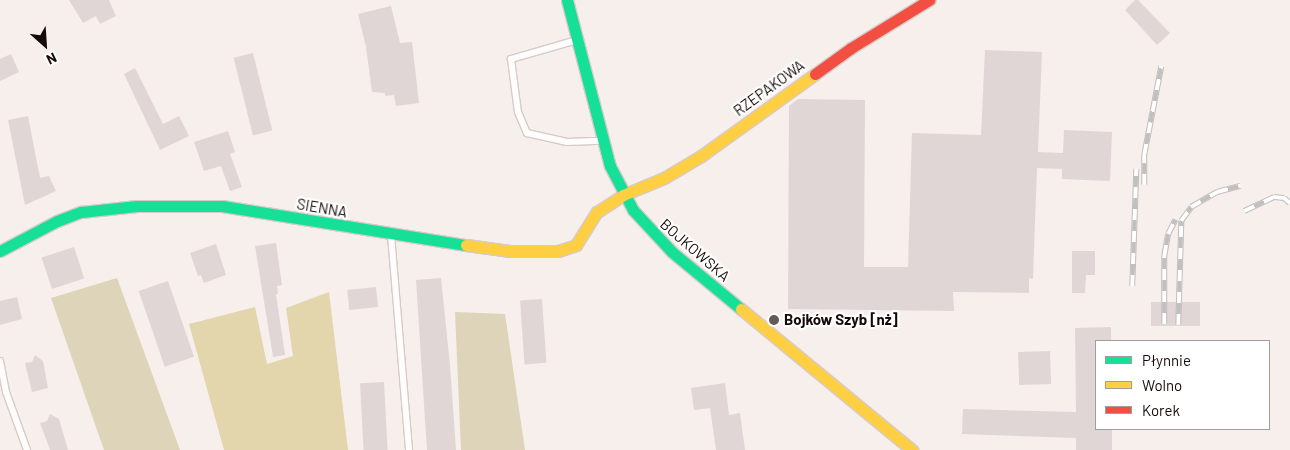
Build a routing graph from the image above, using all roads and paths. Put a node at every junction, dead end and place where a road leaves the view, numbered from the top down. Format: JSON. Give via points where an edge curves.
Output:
{"nodes":[{"id":1,"x":567,"y":0,"type":"edge"},
{"id":2,"x":929,"y":0,"type":"edge"},
{"id":3,"x":577,"y":40,"type":"junction"},
{"id":4,"x":602,"y":141,"type":"junction"},
{"id":5,"x":623,"y":195,"type":"junction"},
{"id":6,"x":391,"y":234,"type":"junction"},
{"id":7,"x":0,"y":251,"type":"edge"},
{"id":8,"x":0,"y":361,"type":"edge"},
{"id":9,"x":27,"y":450,"type":"edge"},
{"id":10,"x":409,"y":450,"type":"edge"},
{"id":11,"x":912,"y":450,"type":"edge"}],
"edges":[{"from":1,"to":3,"type":"street","name":"BOJKOWSKA"},
{"from":2,"to":5,"type":"street","name":"RZEPAKOWA","via":[[851,48],[701,156],[664,178]]},
{"from":3,"to":4,"type":"street","name":"BOJKOWSKA"},
{"from":3,"to":4,"type":"lane","via":[[511,59],[518,112],[527,133],[567,142]]},
{"from":4,"to":5,"type":"street","name":"BOJKOWSKA"},
{"from":5,"to":6,"type":"street","name":"SIENNA","via":[[597,212],[576,245],[558,251],[510,250]]},
{"from":5,"to":11,"type":"street","name":"BOJKOWSKA","via":[[645,225],[672,252]]},
{"from":6,"to":7,"type":"street","name":"SIENNA","via":[[222,206],[137,206],[81,212],[56,221]]},
{"from":6,"to":10,"type":"lane"},
{"from":8,"to":9,"type":"lane","via":[[6,392]]}]}
